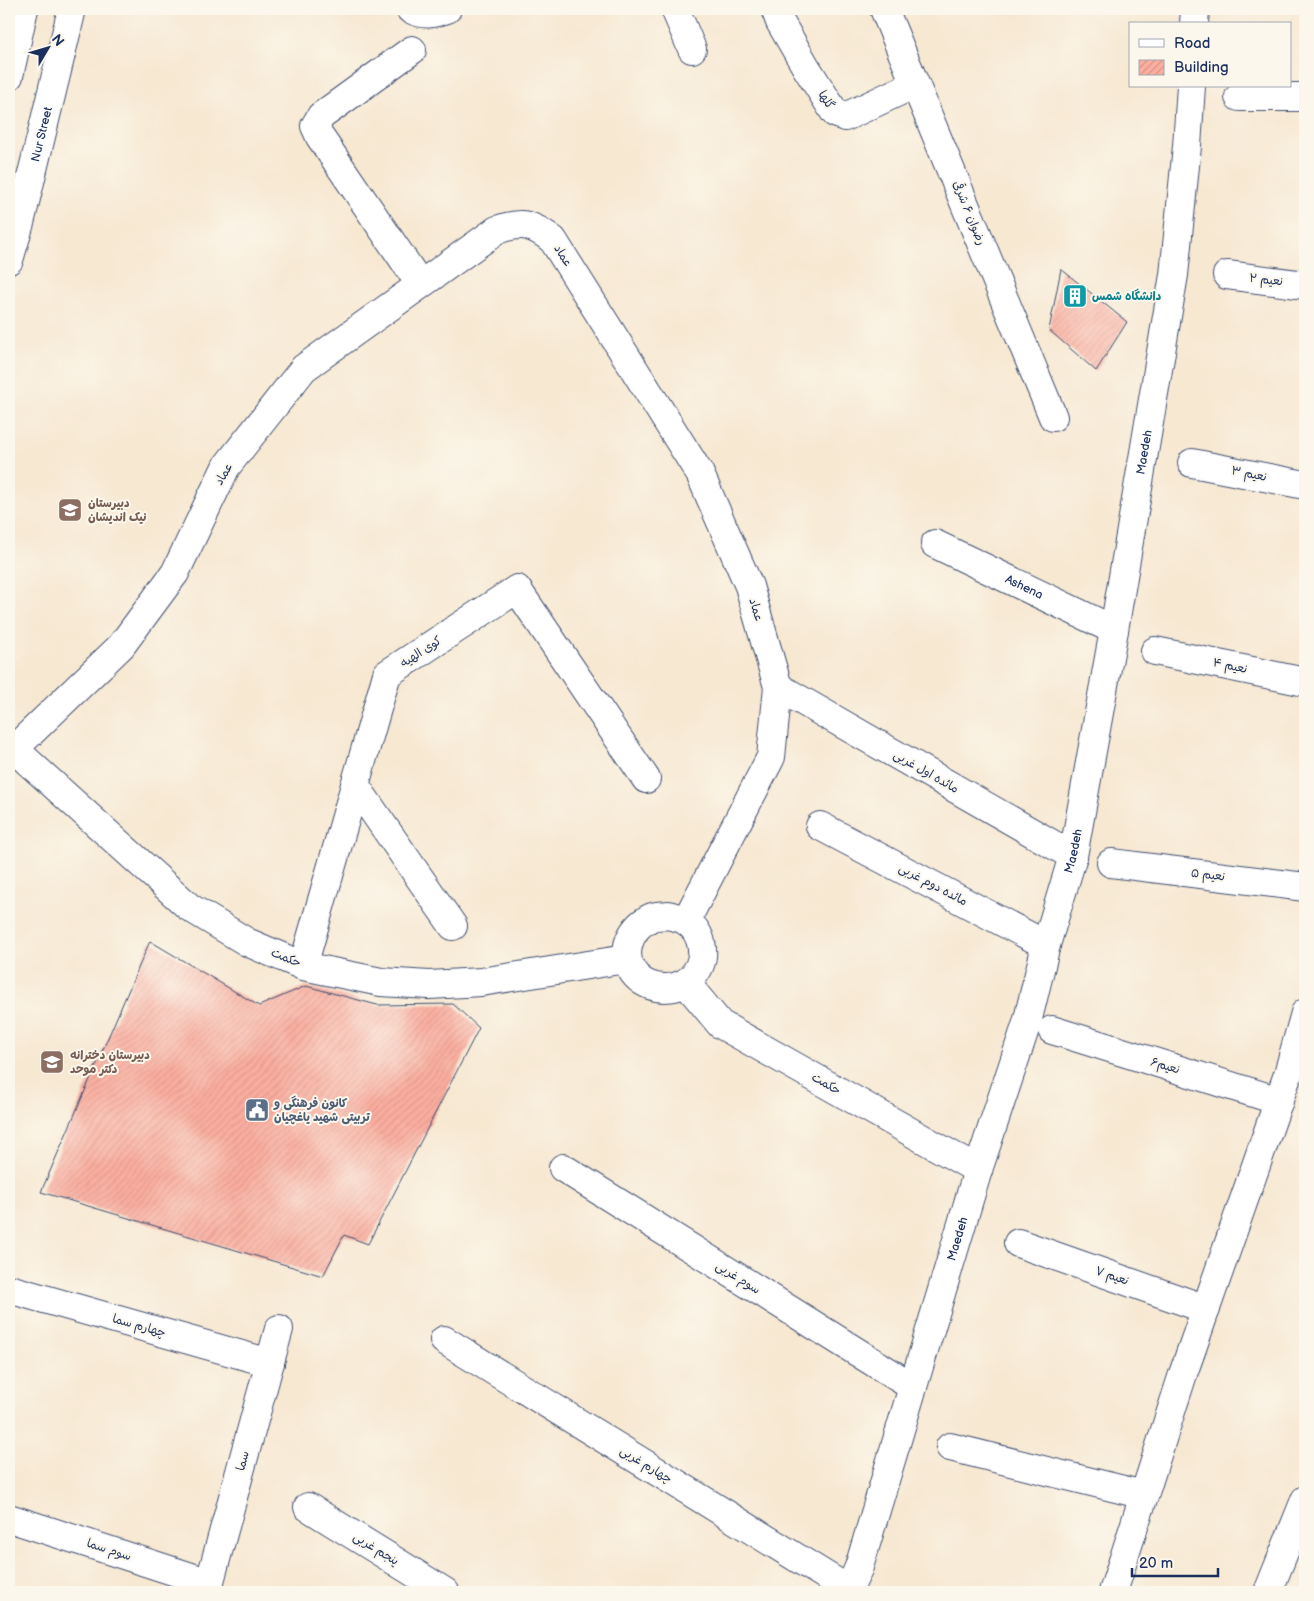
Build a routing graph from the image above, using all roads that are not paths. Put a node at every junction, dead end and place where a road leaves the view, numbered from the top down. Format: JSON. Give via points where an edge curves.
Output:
{"nodes":[{"id":1,"x":24,"y":9,"type":"edge"},
{"id":2,"x":72,"y":9,"type":"edge"},
{"id":3,"x":410,"y":9,"type":"edge"},
{"id":4,"x":447,"y":9,"type":"edge"},
{"id":5,"x":675,"y":9,"type":"edge"},
{"id":6,"x":775,"y":9,"type":"edge"},
{"id":7,"x":884,"y":9,"type":"edge"},
{"id":8,"x":1195,"y":9,"type":"edge"},
{"id":9,"x":1194,"y":22,"type":"edge"},
{"id":10,"x":692,"y":49,"type":"dead end"},
{"id":11,"x":412,"y":50,"type":"dead end"},
{"id":12,"x":9,"y":76,"type":"edge"},
{"id":13,"x":915,"y":84,"type":"junction"},
{"id":14,"x":1191,"y":88,"type":"edge"},
{"id":15,"x":1239,"y":97,"type":"dead end"},
{"id":16,"x":1305,"y":97,"type":"edge"},
{"id":17,"x":9,"y":260,"type":"edge"},
{"id":18,"x":1227,"y":275,"type":"dead end"},
{"id":19,"x":420,"y":284,"type":"junction"},
{"id":20,"x":1305,"y":285,"type":"edge"},
{"id":21,"x":1053,"y":417,"type":"dead end"},
{"id":22,"x":1192,"y":463,"type":"dead end"},
{"id":23,"x":1305,"y":485,"type":"edge"},
{"id":24,"x":935,"y":544,"type":"dead end"},
{"id":25,"x":1114,"y":630,"type":"junction"},
{"id":26,"x":1155,"y":651,"type":"dead end"},
{"id":27,"x":1305,"y":682,"type":"edge"},
{"id":28,"x":778,"y":687,"type":"junction"},
{"id":29,"x":11,"y":751,"type":"edge"},
{"id":30,"x":646,"y":779,"type":"dead end"},
{"id":31,"x":355,"y":785,"type":"junction"},
{"id":32,"x":820,"y":826,"type":"dead end"},
{"id":33,"x":1073,"y":856,"type":"junction"},
{"id":34,"x":1111,"y":863,"type":"dead end"},
{"id":35,"x":1305,"y":887,"type":"edge"},
{"id":36,"x":686,"y":921,"type":"junction"},
{"id":37,"x":453,"y":926,"type":"dead end"},
{"id":38,"x":1046,"y":945,"type":"junction"},
{"id":39,"x":626,"y":959,"type":"junction"},
{"id":40,"x":303,"y":966,"type":"junction"},
{"id":41,"x":686,"y":983,"type":"junction"},
{"id":42,"x":1305,"y":1013,"type":"edge"},
{"id":43,"x":1052,"y":1030,"type":"dead end"},
{"id":44,"x":1279,"y":1101,"type":"junction"},
{"id":45,"x":563,"y":1168,"type":"dead end"},
{"id":46,"x":978,"y":1170,"type":"junction"},
{"id":47,"x":1018,"y":1243,"type":"dead end"},
{"id":48,"x":9,"y":1289,"type":"edge"},
{"id":49,"x":1206,"y":1309,"type":"junction"},
{"id":50,"x":279,"y":1329,"type":"dead end"},
{"id":51,"x":444,"y":1340,"type":"dead end"},
{"id":52,"x":270,"y":1363,"type":"junction"},
{"id":53,"x":913,"y":1387,"type":"junction"},
{"id":54,"x":950,"y":1447,"type":"dead end"},
{"id":55,"x":1144,"y":1495,"type":"junction"},
{"id":56,"x":1305,"y":1500,"type":"edge"},
{"id":57,"x":308,"y":1507,"type":"dead end"},
{"id":58,"x":9,"y":1518,"type":"edge"},
{"id":59,"x":209,"y":1587,"type":"edge"},
{"id":60,"x":849,"y":1591,"type":"edge"},
{"id":61,"x":445,"y":1592,"type":"edge"},
{"id":62,"x":1113,"y":1592,"type":"edge"},
{"id":63,"x":1268,"y":1592,"type":"edge"}],
"edges":[{"from":1,"to":12,"type":"street"},
{"from":2,"to":17,"type":"street","name":"Nur Street"},
{"from":3,"to":4,"type":"street","via":[[431,14]]},
{"from":5,"to":10,"type":"street"},
{"from":6,"to":13,"type":"street","name":"گلها","via":[[835,113],[845,117]]},
{"from":7,"to":13,"type":"street","name":"رضوان ۶ شرقی"},
{"from":8,"to":9,"type":"street"},
{"from":11,"to":19,"type":"street","via":[[321,116],[315,126]]},
{"from":13,"to":21,"type":"street","name":"رضوان ۶ شرقی"},
{"from":14,"to":25,"type":"street","name":"Maedeh","via":[[1174,275]]},
{"from":15,"to":16,"type":"street"},
{"from":18,"to":20,"type":"street","name":"نعیم ۲"},
{"from":19,"to":28,"type":"street","name":"عماد","via":[[497,230],[514,224],[541,230],[553,240],[700,474],[749,586]]},
{"from":19,"to":29,"type":"street","name":"عماد","via":[[304,368],[226,467],[175,573],[121,646]]},
{"from":22,"to":23,"type":"street","name":"نعیم ۳"},
{"from":24,"to":25,"type":"street","name":"Ashena"},
{"from":25,"to":33,"type":"street","name":"Maedeh"},
{"from":26,"to":27,"type":"street","name":"نعیم ۴"},
{"from":28,"to":33,"type":"street","name":"مائده اول غربی"},
{"from":28,"to":36,"type":"street","name":"عماد","via":[[771,757]]},
{"from":29,"to":40,"type":"street","name":"حکمت","via":[[188,907],[247,942]]},
{"from":30,"to":31,"type":"street","name":"کوی الهیه","via":[[518,589],[387,674]]},
{"from":31,"to":37,"type":"street"},
{"from":31,"to":40,"type":"street","name":"کوی الهیه"},
{"from":32,"to":38,"type":"street","name":"مائده دوم غربی"},
{"from":33,"to":38,"type":"street","name":"Maedeh"},
{"from":34,"to":35,"type":"street","name":"نعیم ۵"},
{"from":36,"to":39,"type":"street","via":[[668,915],[651,917],[636,928],[629,941]]},
{"from":36,"to":41,"type":"street","via":[[698,934],[703,949],[702,963]]},
{"from":38,"to":46,"type":"street","name":"Maedeh","via":[[1027,1023]]},
{"from":39,"to":40,"type":"street","name":"حکمت","via":[[481,982],[429,984],[381,982]]},
{"from":39,"to":41,"type":"street","via":[[636,976],[653,986],[671,988]]},
{"from":41,"to":46,"type":"street","name":"حکمت","via":[[720,1024]]},
{"from":42,"to":44,"type":"street"},
{"from":43,"to":44,"type":"street","name":"نعیم۶"},
{"from":44,"to":49,"type":"street"},
{"from":45,"to":53,"type":"street","name":"سوم غربی"},
{"from":46,"to":53,"type":"street","name":"Maedeh"},
{"from":47,"to":49,"type":"street","name":"نعیم ۷"},
{"from":48,"to":52,"type":"street","name":"چهارم سما"},
{"from":49,"to":55,"type":"street"},
{"from":50,"to":52,"type":"street","name":"سما"},
{"from":51,"to":60,"type":"street","name":"چهارم غربی"},
{"from":52,"to":59,"type":"street","name":"سما"},
{"from":53,"to":60,"type":"street","name":"Maedeh"},
{"from":54,"to":55,"type":"street"},
{"from":55,"to":62,"type":"street"},
{"from":56,"to":63,"type":"street"},
{"from":57,"to":61,"type":"street","name":"پنجم غربی"},
{"from":58,"to":59,"type":"street","name":"سوم سما"}]}
